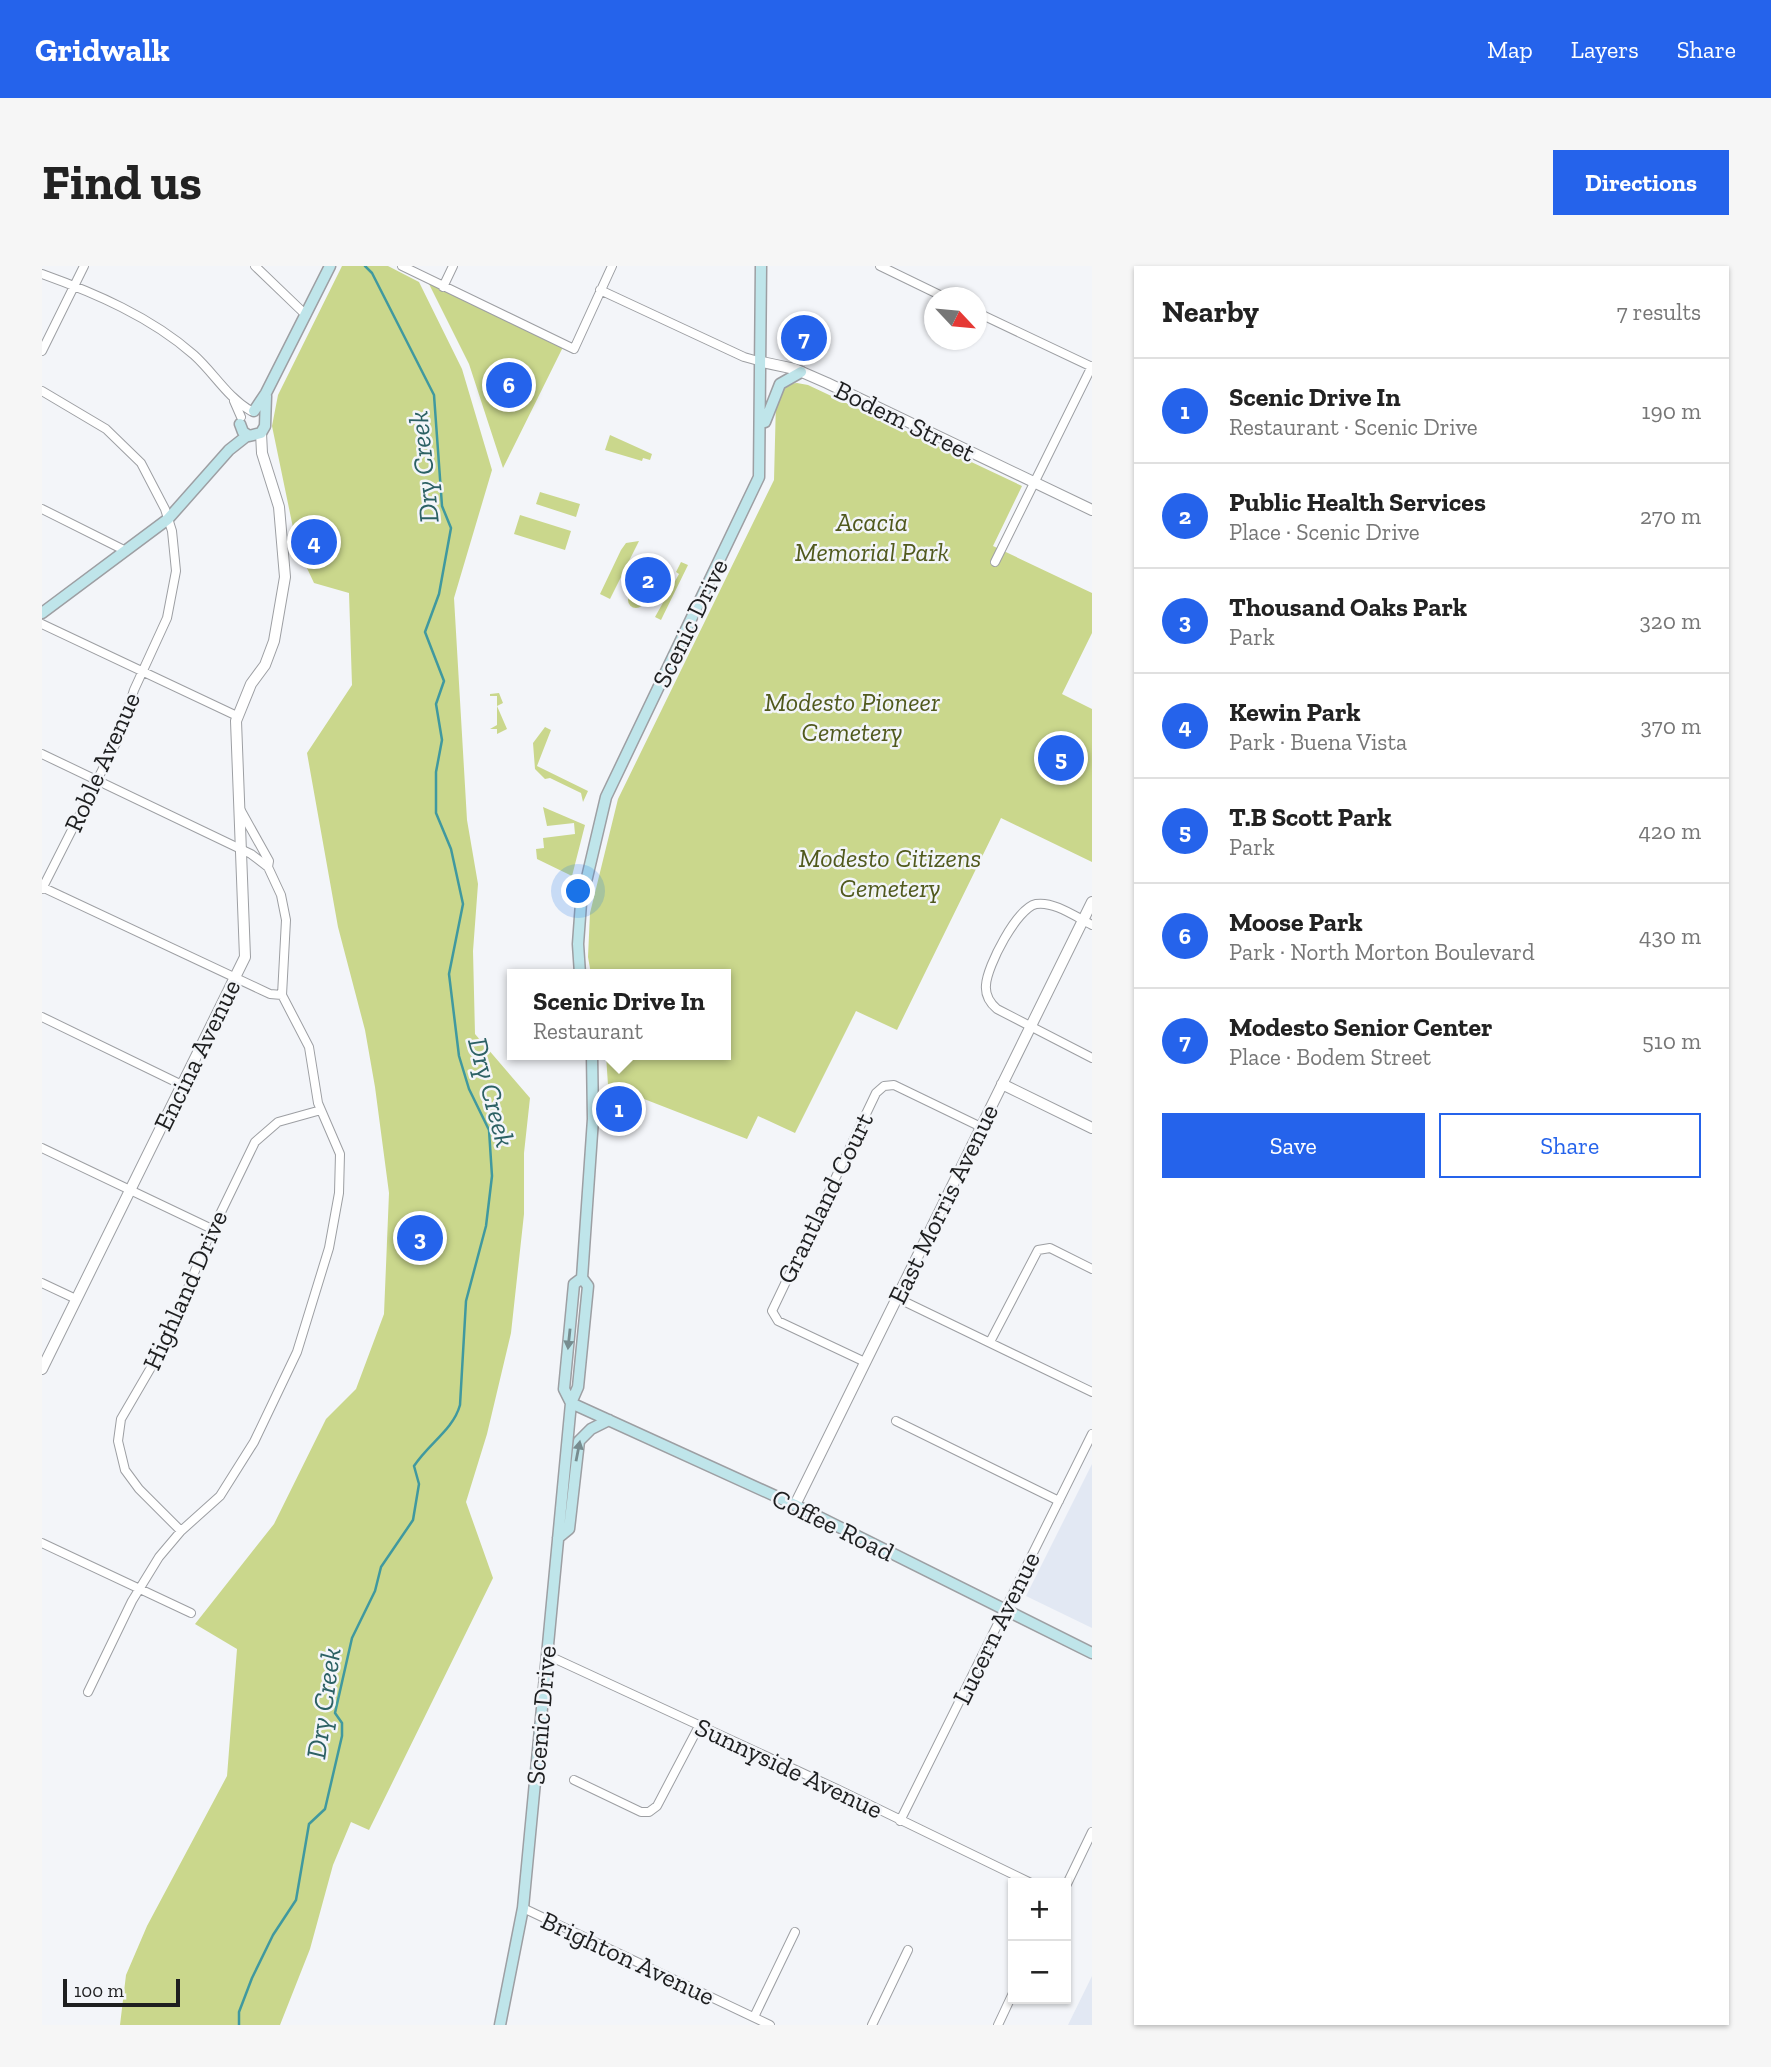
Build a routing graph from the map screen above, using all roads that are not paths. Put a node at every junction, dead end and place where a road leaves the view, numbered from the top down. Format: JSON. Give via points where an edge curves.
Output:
{"nodes":[{"id":1,"x":84,"y":266,"type":"edge"},
{"id":2,"x":255,"y":266,"type":"edge"},
{"id":3,"x":402,"y":266,"type":"edge"},
{"id":4,"x":453,"y":266,"type":"edge"},
{"id":5,"x":612,"y":266,"type":"edge"},
{"id":6,"x":761,"y":266,"type":"edge"},
{"id":7,"x":882,"y":266,"type":"edge"},
{"id":8,"x":329,"y":267,"type":"edge"},
{"id":9,"x":42,"y":274,"type":"edge"},
{"id":10,"x":74,"y":286,"type":"junction"},
{"id":11,"x":443,"y":287,"type":"junction"},
{"id":12,"x":924,"y":287,"type":"edge"},
{"id":13,"x":600,"y":290,"type":"junction"},
{"id":14,"x":306,"y":315,"type":"junction"},
{"id":15,"x":987,"y":317,"type":"edge"},
{"id":16,"x":42,"y":351,"type":"edge"},
{"id":17,"x":762,"y":362,"type":"junction"},
{"id":18,"x":1092,"y":367,"type":"edge"},
{"id":19,"x":801,"y":372,"type":"junction"},
{"id":20,"x":42,"y":391,"type":"edge"},
{"id":21,"x":267,"y":393,"type":"junction"},
{"id":22,"x":247,"y":416,"type":"junction"},
{"id":23,"x":264,"y":417,"type":"junction"},
{"id":24,"x":762,"y":431,"type":"junction"},
{"id":25,"x":253,"y":435,"type":"junction"},
{"id":26,"x":229,"y":450,"type":"junction"},
{"id":27,"x":1034,"y":483,"type":"junction"},
{"id":28,"x":42,"y":509,"type":"edge"},
{"id":29,"x":1092,"y":510,"type":"edge"},
{"id":30,"x":168,"y":519,"type":"junction"},
{"id":31,"x":124,"y":550,"type":"junction"},
{"id":32,"x":995,"y":562,"type":"dead end"},
{"id":33,"x":42,"y":612,"type":"edge"},
{"id":34,"x":42,"y":624,"type":"edge"},
{"id":35,"x":142,"y":674,"type":"junction"},
{"id":36,"x":237,"y":716,"type":"junction"},
{"id":37,"x":42,"y":754,"type":"edge"},
{"id":38,"x":97,"y":780,"type":"junction"},
{"id":39,"x":240,"y":809,"type":"junction"},
{"id":40,"x":242,"y":849,"type":"junction"},
{"id":41,"x":268,"y":867,"type":"junction"},
{"id":42,"x":42,"y":888,"type":"edge"},
{"id":43,"x":1092,"y":902,"type":"edge"},
{"id":44,"x":1087,"y":923,"type":"edge"},
{"id":45,"x":580,"y":969,"type":"edge"},
{"id":46,"x":235,"y":977,"type":"junction"},
{"id":47,"x":282,"y":995,"type":"junction"},
{"id":48,"x":42,"y":1017,"type":"edge"},
{"id":49,"x":1031,"y":1028,"type":"junction"},
{"id":50,"x":1092,"y":1058,"type":"edge"},
{"id":51,"x":592,"y":1060,"type":"edge"},
{"id":52,"x":1002,"y":1084,"type":"junction"},
{"id":53,"x":183,"y":1085,"type":"junction"},
{"id":54,"x":321,"y":1110,"type":"junction"},
{"id":55,"x":981,"y":1127,"type":"junction"},
{"id":56,"x":1092,"y":1128,"type":"edge"},
{"id":57,"x":42,"y":1148,"type":"edge"},
{"id":58,"x":130,"y":1190,"type":"junction"},
{"id":59,"x":212,"y":1230,"type":"junction"},
{"id":60,"x":1092,"y":1269,"type":"edge"},
{"id":61,"x":42,"y":1283,"type":"edge"},
{"id":62,"x":897,"y":1297,"type":"junction"},
{"id":63,"x":76,"y":1299,"type":"junction"},
{"id":64,"x":990,"y":1342,"type":"junction"},
{"id":65,"x":865,"y":1362,"type":"junction"},
{"id":66,"x":42,"y":1369,"type":"edge"},
{"id":67,"x":1092,"y":1392,"type":"edge"},
{"id":68,"x":571,"y":1403,"type":"junction"},
{"id":69,"x":609,"y":1420,"type":"junction"},
{"id":70,"x":896,"y":1421,"type":"dead end"},
{"id":71,"x":1092,"y":1434,"type":"edge"},
{"id":72,"x":1059,"y":1500,"type":"junction"},
{"id":73,"x":795,"y":1505,"type":"junction"},
{"id":74,"x":181,"y":1531,"type":"junction"},
{"id":75,"x":558,"y":1538,"type":"junction"},
{"id":76,"x":42,"y":1543,"type":"edge"},
{"id":77,"x":139,"y":1588,"type":"junction"},
{"id":78,"x":1004,"y":1611,"type":"junction"},
{"id":79,"x":191,"y":1613,"type":"dead end"},
{"id":80,"x":1092,"y":1653,"type":"edge"},
{"id":81,"x":547,"y":1655,"type":"junction"},
{"id":82,"x":88,"y":1692,"type":"dead end"},
{"id":83,"x":699,"y":1726,"type":"junction"},
{"id":84,"x":574,"y":1780,"type":"dead end"},
{"id":85,"x":900,"y":1821,"type":"junction"},
{"id":86,"x":1092,"y":1832,"type":"edge"},
{"id":87,"x":1020,"y":1878,"type":"edge"},
{"id":88,"x":1070,"y":1878,"type":"edge"},
{"id":89,"x":523,"y":1908,"type":"junction"},
{"id":90,"x":795,"y":1932,"type":"dead end"},
{"id":91,"x":908,"y":1950,"type":"dead end"},
{"id":92,"x":1008,"y":2004,"type":"edge"},
{"id":93,"x":754,"y":2017,"type":"junction"},
{"id":94,"x":500,"y":2025,"type":"edge"},
{"id":95,"x":771,"y":2025,"type":"edge"},
{"id":96,"x":872,"y":2025,"type":"edge"},
{"id":97,"x":998,"y":2025,"type":"edge"}],
"edges":[{"from":1,"to":10,"type":"street"},
{"from":2,"to":14,"type":"street"},
{"from":3,"to":11,"type":"street"},
{"from":4,"to":11,"type":"street"},
{"from":5,"to":13,"type":"street"},
{"from":6,"to":17,"type":"main road","name":"Scenic Drive"},
{"from":7,"to":12,"type":"street"},
{"from":8,"to":14,"type":"main road"},
{"from":9,"to":10,"type":"street"},
{"from":10,"to":16,"type":"street"},
{"from":10,"to":22,"type":"street","via":[[142,319],[194,355]]},
{"from":11,"to":13,"type":"street","via":[[574,349]]},
{"from":13,"to":17,"type":"street","name":"Bodem Street"},
{"from":14,"to":21,"type":"main road"},
{"from":15,"to":18,"type":"street"},
{"from":17,"to":19,"type":"street","name":"Bodem Street"},
{"from":17,"to":24,"type":"main road","name":"Scenic Drive"},
{"from":18,"to":27,"type":"street"},
{"from":19,"to":24,"type":"main road","via":[[777,389]]},
{"from":19,"to":27,"type":"street","name":"Bodem Street"},
{"from":20,"to":30,"type":"street","name":"Roble Avenue","via":[[127,447],[152,480]]},
{"from":21,"to":22,"type":"main road"},
{"from":21,"to":23,"type":"main road"},
{"from":22,"to":23,"type":"main road"},
{"from":22,"to":25,"type":"main road"},
{"from":22,"to":26,"type":"main road"},
{"from":23,"to":25,"type":"main road","via":[[265,426]]},
{"from":24,"to":45,"type":"main road","name":"Scenic Drive","via":[[755,490],[606,797],[581,903]]},
{"from":25,"to":26,"type":"main road"},
{"from":25,"to":36,"type":"street","via":[[276,497],[283,532],[283,600],[265,665]]},
{"from":26,"to":30,"type":"main road"},
{"from":27,"to":29,"type":"street","name":"Bodem Street"},
{"from":27,"to":32,"type":"street"},
{"from":28,"to":31,"type":"street"},
{"from":30,"to":31,"type":"main road"},
{"from":30,"to":35,"type":"street","name":"Roble Avenue","via":[[175,552],[174,587],[167,618]]},
{"from":31,"to":33,"type":"main road"},
{"from":34,"to":35,"type":"street"},
{"from":35,"to":36,"type":"street"},
{"from":35,"to":38,"type":"street","name":"Roble Avenue","via":[[120,735]]},
{"from":36,"to":39,"type":"street","name":"Encina Avenue"},
{"from":37,"to":38,"type":"street"},
{"from":38,"to":40,"type":"street"},
{"from":38,"to":42,"type":"street","name":"Roble Avenue"},
{"from":39,"to":40,"type":"street","name":"Encina Avenue"},
{"from":39,"to":41,"type":"street"},
{"from":40,"to":41,"type":"street"},
{"from":40,"to":46,"type":"street","name":"Encina Avenue","via":[[245,952]]},
{"from":41,"to":47,"type":"street","via":[[286,920]]},
{"from":42,"to":46,"type":"street"},
{"from":43,"to":44,"type":"street","name":"East Morris Avenue"},
{"from":44,"to":49,"type":"street","name":"East Morris Avenue"},
{"from":44,"to":49,"type":"street","via":[[1050,905],[1029,906],[1017,917],[988,975],[986,991],[992,1004]]},
{"from":46,"to":47,"type":"street","via":[[271,995]]},
{"from":46,"to":53,"type":"street","name":"Encina Avenue"},
{"from":47,"to":54,"type":"street","via":[[312,1055]]},
{"from":48,"to":53,"type":"street"},
{"from":49,"to":50,"type":"street"},
{"from":49,"to":52,"type":"street","name":"East Morris Avenue"},
{"from":51,"to":68,"type":"main road","name":"Scenic Drive","via":[[593,1119],[582,1278],[574,1284],[564,1389]]},
{"from":52,"to":55,"type":"street","name":"East Morris Avenue"},
{"from":52,"to":56,"type":"street"},
{"from":53,"to":58,"type":"street","name":"Encina Avenue"},
{"from":54,"to":59,"type":"street","name":"Highland Drive","via":[[278,1122],[263,1133]]},
{"from":54,"to":74,"type":"street","via":[[339,1150],[340,1178],[330,1248],[312,1311],[284,1384],[248,1453],[220,1496]]},
{"from":55,"to":62,"type":"street","name":"East Morris Avenue"},
{"from":55,"to":65,"type":"street","name":"Grantland Court","via":[[894,1085],[876,1093],[772,1311],[778,1321]]},
{"from":57,"to":58,"type":"street"},
{"from":58,"to":59,"type":"street"},
{"from":58,"to":63,"type":"street","name":"Encina Avenue"},
{"from":59,"to":74,"type":"street","name":"Highland Drive","via":[[167,1340],[125,1409],[118,1432],[125,1470]]},
{"from":60,"to":64,"type":"street","via":[[1050,1248],[1038,1250]]},
{"from":61,"to":63,"type":"street"},
{"from":62,"to":64,"type":"street"},
{"from":62,"to":65,"type":"street","name":"East Morris Avenue"},
{"from":63,"to":66,"type":"street","name":"Encina Avenue"},
{"from":64,"to":67,"type":"street"},
{"from":65,"to":73,"type":"street","name":"East Morris Avenue"},
{"from":68,"to":69,"type":"main road","name":"Coffee Road"},
{"from":68,"to":75,"type":"main road","name":"Scenic Drive"},
{"from":69,"to":73,"type":"main road","name":"Coffee Road"},
{"from":75,"to":69,"type":"main road","one_way":true,"via":[[569,1529],[579,1441]]},
{"from":70,"to":72,"type":"street"},
{"from":71,"to":72,"type":"street","name":"Lucern Avenue"},
{"from":72,"to":78,"type":"street","name":"Lucern Avenue"},
{"from":73,"to":78,"type":"main road","name":"Coffee Road"},
{"from":74,"to":77,"type":"street"},
{"from":75,"to":81,"type":"main road","name":"Scenic Drive"},
{"from":76,"to":77,"type":"street"},
{"from":77,"to":79,"type":"street"},
{"from":77,"to":82,"type":"street"},
{"from":78,"to":80,"type":"main road","name":"Coffee Road"},
{"from":78,"to":85,"type":"street","name":"Lucern Avenue"},
{"from":81,"to":83,"type":"street","name":"Sunnyside Avenue"},
{"from":81,"to":89,"type":"main road","name":"Scenic Drive"},
{"from":83,"to":84,"type":"street","via":[[657,1806],[649,1812]]},
{"from":83,"to":85,"type":"street","name":"Sunnyside Avenue"},
{"from":85,"to":87,"type":"street","name":"Sunnyside Avenue"},
{"from":86,"to":88,"type":"street"},
{"from":89,"to":93,"type":"street","name":"Brighton Avenue"},
{"from":89,"to":94,"type":"main road","name":"Scenic Drive"},
{"from":90,"to":93,"type":"street"},
{"from":91,"to":96,"type":"street"},
{"from":92,"to":97,"type":"street"},
{"from":93,"to":95,"type":"street","name":"Brighton Avenue"}]}
